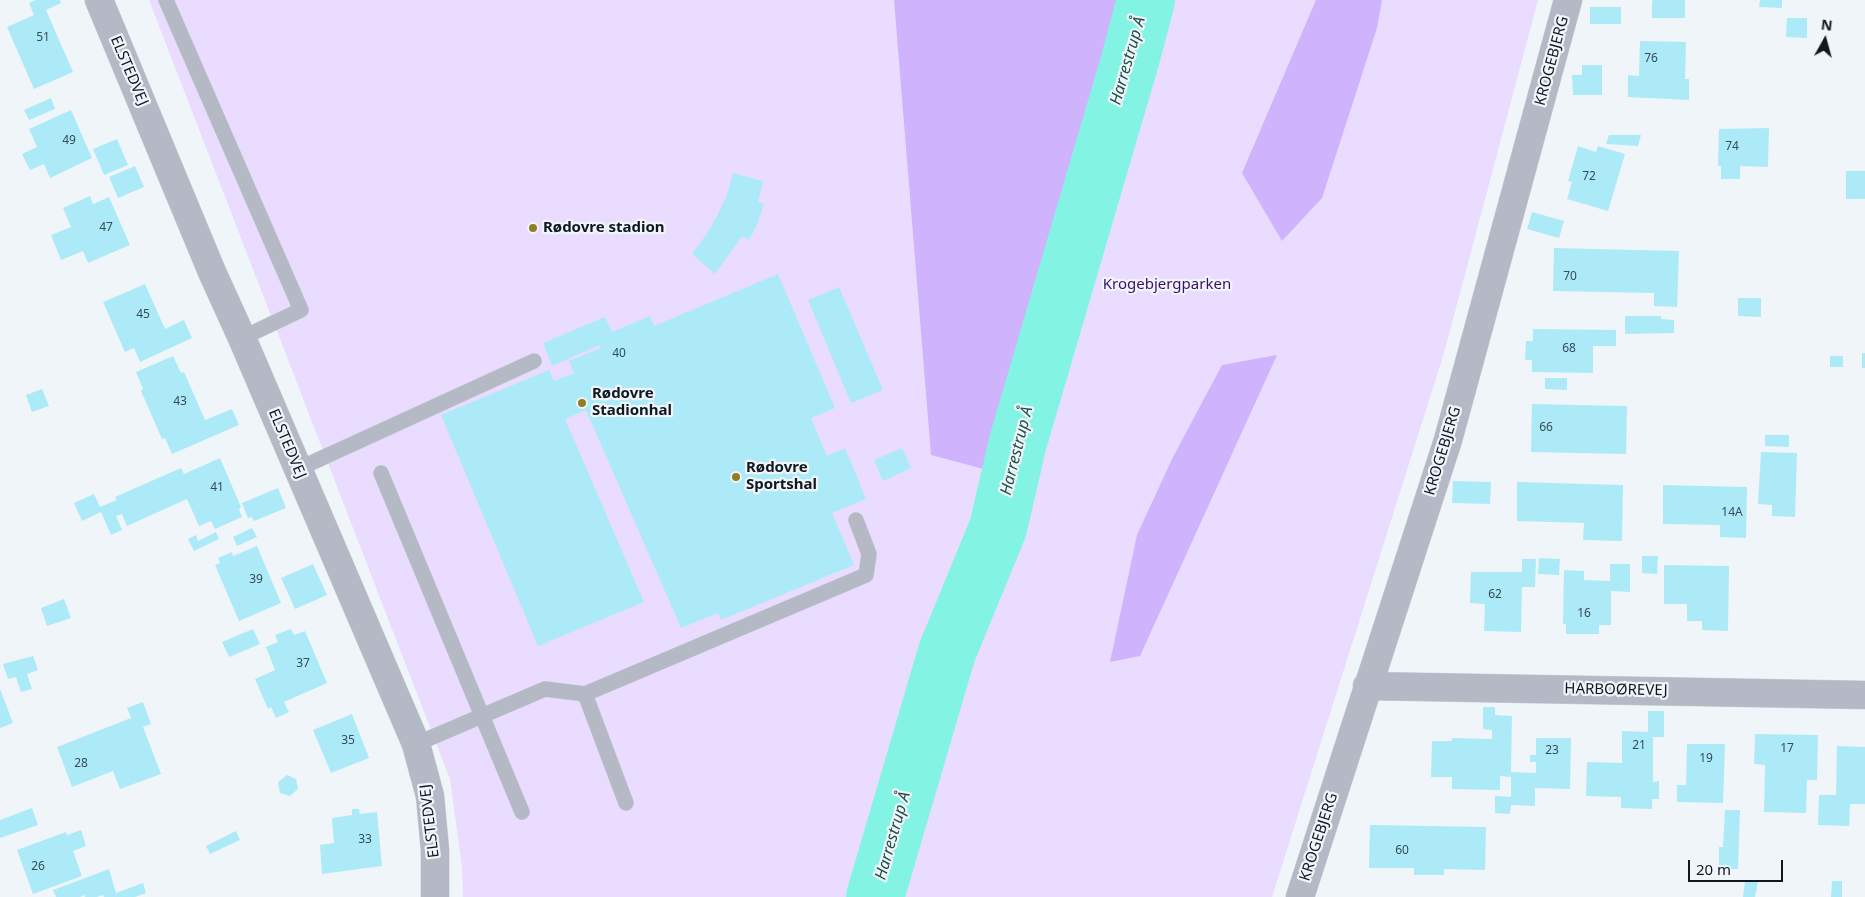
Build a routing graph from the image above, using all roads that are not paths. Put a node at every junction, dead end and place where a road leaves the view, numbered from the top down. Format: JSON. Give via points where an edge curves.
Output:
{"nodes":[{"id":1,"x":99,"y":0,"type":"edge"},
{"id":2,"x":166,"y":0,"type":"edge"},
{"id":3,"x":1568,"y":0,"type":"edge"},
{"id":4,"x":242,"y":338,"type":"junction"},
{"id":5,"x":534,"y":361,"type":"dead end"},
{"id":6,"x":298,"y":469,"type":"junction"},
{"id":7,"x":381,"y":473,"type":"dead end"},
{"id":8,"x":856,"y":520,"type":"dead end"},
{"id":9,"x":1367,"y":686,"type":"junction"},
{"id":10,"x":585,"y":694,"type":"junction"},
{"id":11,"x":1865,"y":695,"type":"edge"},
{"id":12,"x":482,"y":716,"type":"junction"},
{"id":13,"x":416,"y":744,"type":"junction"},
{"id":14,"x":626,"y":803,"type":"dead end"},
{"id":15,"x":522,"y":812,"type":"dead end"},
{"id":16,"x":435,"y":897,"type":"edge"},
{"id":17,"x":1300,"y":897,"type":"edge"}],
"edges":[{"from":1,"to":4,"type":"street","name":"ELSTEDVEJ"},
{"from":2,"to":4,"type":"lane","via":[[301,310]]},
{"from":3,"to":9,"type":"street","name":"KROGEBJERG","via":[[1448,440]]},
{"from":4,"to":6,"type":"street","name":"ELSTEDVEJ"},
{"from":5,"to":6,"type":"lane"},
{"from":6,"to":13,"type":"street","name":"ELSTEDVEJ"},
{"from":7,"to":12,"type":"lane"},
{"from":8,"to":10,"type":"lane","via":[[870,554],[866,576]]},
{"from":9,"to":11,"type":"street","name":"HARBOØREVEJ"},
{"from":9,"to":17,"type":"street","name":"KROGEBJERG"},
{"from":10,"to":12,"type":"lane","via":[[545,689]]},
{"from":10,"to":14,"type":"lane"},
{"from":12,"to":13,"type":"lane"},
{"from":12,"to":15,"type":"lane"},
{"from":13,"to":16,"type":"street","name":"ELSTEDVEJ","via":[[430,796]]}]}
